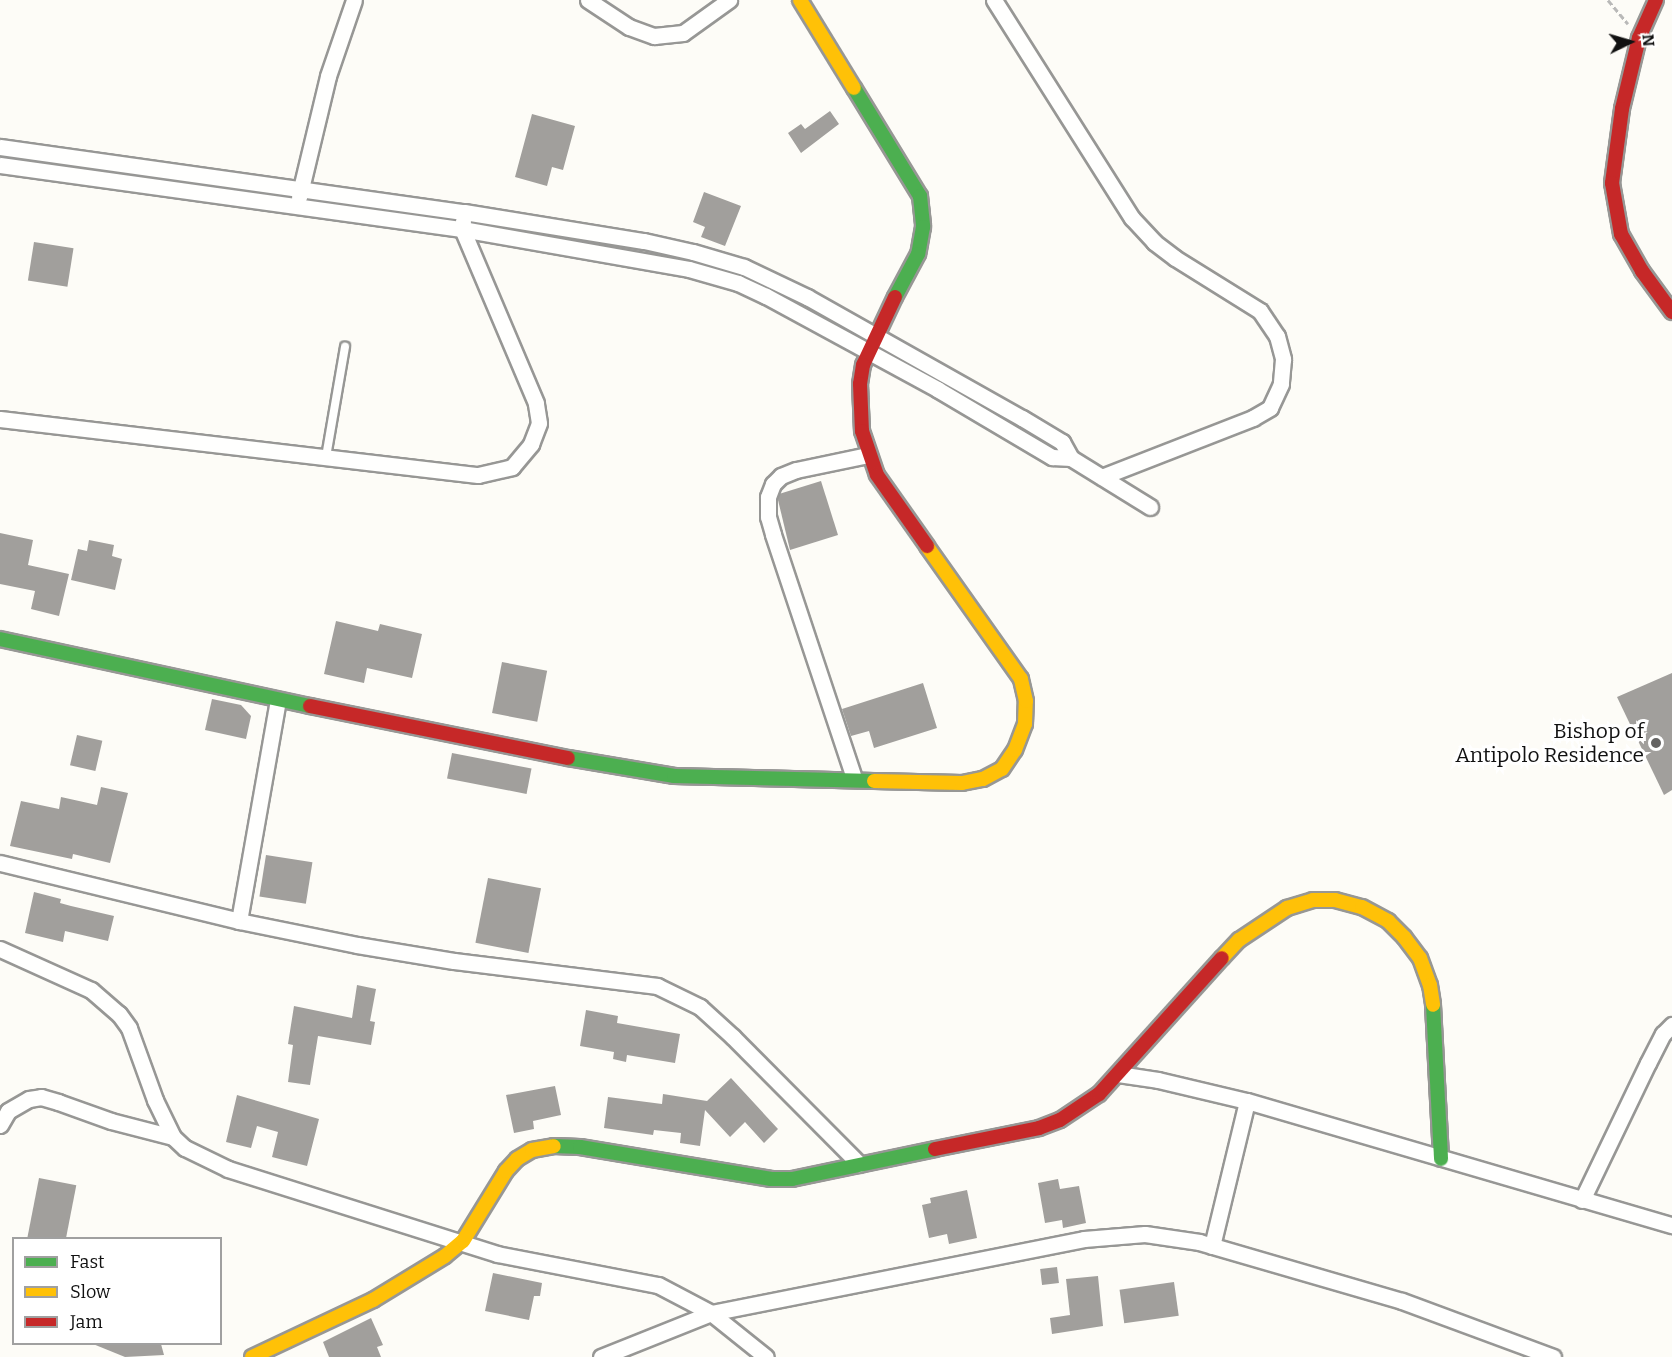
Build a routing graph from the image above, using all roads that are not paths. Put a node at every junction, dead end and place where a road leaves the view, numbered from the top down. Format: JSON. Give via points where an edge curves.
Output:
{"nodes":[{"id":1,"x":354,"y":0,"type":"edge"},
{"id":2,"x":588,"y":0,"type":"edge"},
{"id":3,"x":729,"y":0,"type":"edge"},
{"id":4,"x":800,"y":0,"type":"edge"},
{"id":5,"x":994,"y":0,"type":"edge"},
{"id":6,"x":1656,"y":0,"type":"edge"},
{"id":7,"x":0,"y":147,"type":"edge"},
{"id":8,"x":0,"y":165,"type":"edge"},
{"id":9,"x":301,"y":189,"type":"junction"},
{"id":10,"x":297,"y":206,"type":"junction"},
{"id":11,"x":464,"y":212,"type":"junction"},
{"id":12,"x":462,"y":229,"type":"junction"},
{"id":13,"x":1672,"y":312,"type":"edge"},
{"id":14,"x":876,"y":335,"type":"junction"},
{"id":15,"x":345,"y":347,"type":"dead end"},
{"id":16,"x":869,"y":351,"type":"junction"},
{"id":17,"x":0,"y":420,"type":"edge"},
{"id":18,"x":868,"y":455,"type":"junction"},
{"id":19,"x":326,"y":457,"type":"junction"},
{"id":20,"x":1071,"y":458,"type":"junction"},
{"id":21,"x":1102,"y":477,"type":"junction"},
{"id":22,"x":1150,"y":507,"type":"dead end"},
{"id":23,"x":0,"y":639,"type":"edge"},
{"id":24,"x":278,"y":700,"type":"junction"},
{"id":25,"x":854,"y":778,"type":"junction"},
{"id":26,"x":0,"y":863,"type":"edge"},
{"id":27,"x":239,"y":921,"type":"junction"},
{"id":28,"x":0,"y":949,"type":"edge"},
{"id":29,"x":1672,"y":1024,"type":"edge"},
{"id":30,"x":1118,"y":1074,"type":"junction"},
{"id":31,"x":1247,"y":1101,"type":"junction"},
{"id":32,"x":0,"y":1125,"type":"edge"},
{"id":33,"x":172,"y":1137,"type":"junction"},
{"id":34,"x":1441,"y":1159,"type":"junction"},
{"id":35,"x":859,"y":1164,"type":"junction"},
{"id":36,"x":1582,"y":1200,"type":"junction"},
{"id":37,"x":1672,"y":1225,"type":"edge"},
{"id":38,"x":463,"y":1241,"type":"junction"},
{"id":39,"x":1212,"y":1246,"type":"junction"},
{"id":40,"x":711,"y":1313,"type":"junction"},
{"id":41,"x":252,"y":1357,"type":"edge"},
{"id":42,"x":601,"y":1357,"type":"edge"},
{"id":43,"x":766,"y":1357,"type":"edge"},
{"id":44,"x":1553,"y":1357,"type":"edge"}],
"edges":[{"from":1,"to":9,"type":"street","via":[[328,76]]},
{"from":2,"to":3,"type":"street","via":[[629,27],[654,36],[683,33]]},
{"from":4,"to":14,"type":"street","via":[[920,196],[923,226],[918,254]]},
{"from":5,"to":21,"type":"street","via":[[1132,218],[1175,258],[1260,311],[1277,336],[1283,359],[1281,384],[1270,408]]},
{"from":6,"to":13,"type":"street","via":[[1639,38],[1622,109],[1612,183],[1621,234]]},
{"from":7,"to":9,"type":"street"},
{"from":8,"to":10,"type":"street"},
{"from":9,"to":10,"type":"street"},
{"from":9,"to":11,"type":"street"},
{"from":10,"to":12,"type":"street"},
{"from":11,"to":12,"type":"street"},
{"from":11,"to":14,"type":"street","via":[[654,243],[744,267]]},
{"from":12,"to":16,"type":"street","via":[[689,269],[766,296]]},
{"from":12,"to":19,"type":"street","via":[[536,403],[539,423],[531,444],[512,467],[478,475]]},
{"from":14,"to":16,"type":"street"},
{"from":14,"to":20,"type":"street","via":[[1062,442]]},
{"from":15,"to":19,"type":"lane"},
{"from":16,"to":18,"type":"street","via":[[860,384],[862,431]]},
{"from":16,"to":20,"type":"street","via":[[1052,457]]},
{"from":17,"to":19,"type":"street"},
{"from":18,"to":25,"type":"street","via":[[781,476],[768,496],[773,534]]},
{"from":18,"to":25,"type":"street","via":[[898,506],[1021,679],[1026,701],[1025,724],[1015,750],[1002,769],[983,779],[943,783]]},
{"from":20,"to":21,"type":"street"},
{"from":21,"to":22,"type":"street"},
{"from":23,"to":24,"type":"street"},
{"from":24,"to":25,"type":"street","via":[[632,771],[674,776]]},
{"from":24,"to":27,"type":"street"},
{"from":26,"to":27,"type":"street"},
{"from":27,"to":35,"type":"street","via":[[454,961],[657,986],[700,1007]]},
{"from":28,"to":33,"type":"street","via":[[91,990],[118,1014],[129,1028]]},
{"from":29,"to":36,"type":"street","via":[[1648,1063]]},
{"from":30,"to":31,"type":"street"},
{"from":30,"to":34,"type":"street","via":[[1247,934],[1287,908],[1313,900],[1335,900],[1362,907],[1388,921],[1404,937],[1420,958],[1430,985]]},
{"from":30,"to":35,"type":"street","via":[[1082,1108],[1039,1128]]},
{"from":31,"to":34,"type":"street"},
{"from":31,"to":39,"type":"street"},
{"from":32,"to":33,"type":"street","via":[[16,1104],[40,1097]]},
{"from":33,"to":38,"type":"street","via":[[185,1148],[228,1169]]},
{"from":34,"to":36,"type":"street"},
{"from":35,"to":38,"type":"street","via":[[817,1175],[771,1179],[580,1147],[532,1150],[506,1171]]},
{"from":36,"to":37,"type":"street"},
{"from":38,"to":40,"type":"street","via":[[497,1254],[658,1285]]},
{"from":38,"to":41,"type":"street","via":[[373,1300]]},
{"from":39,"to":40,"type":"street","via":[[1145,1234],[1084,1239]]},
{"from":39,"to":44,"type":"street","via":[[1402,1301]]},
{"from":40,"to":42,"type":"street"},
{"from":40,"to":43,"type":"street"}]}
